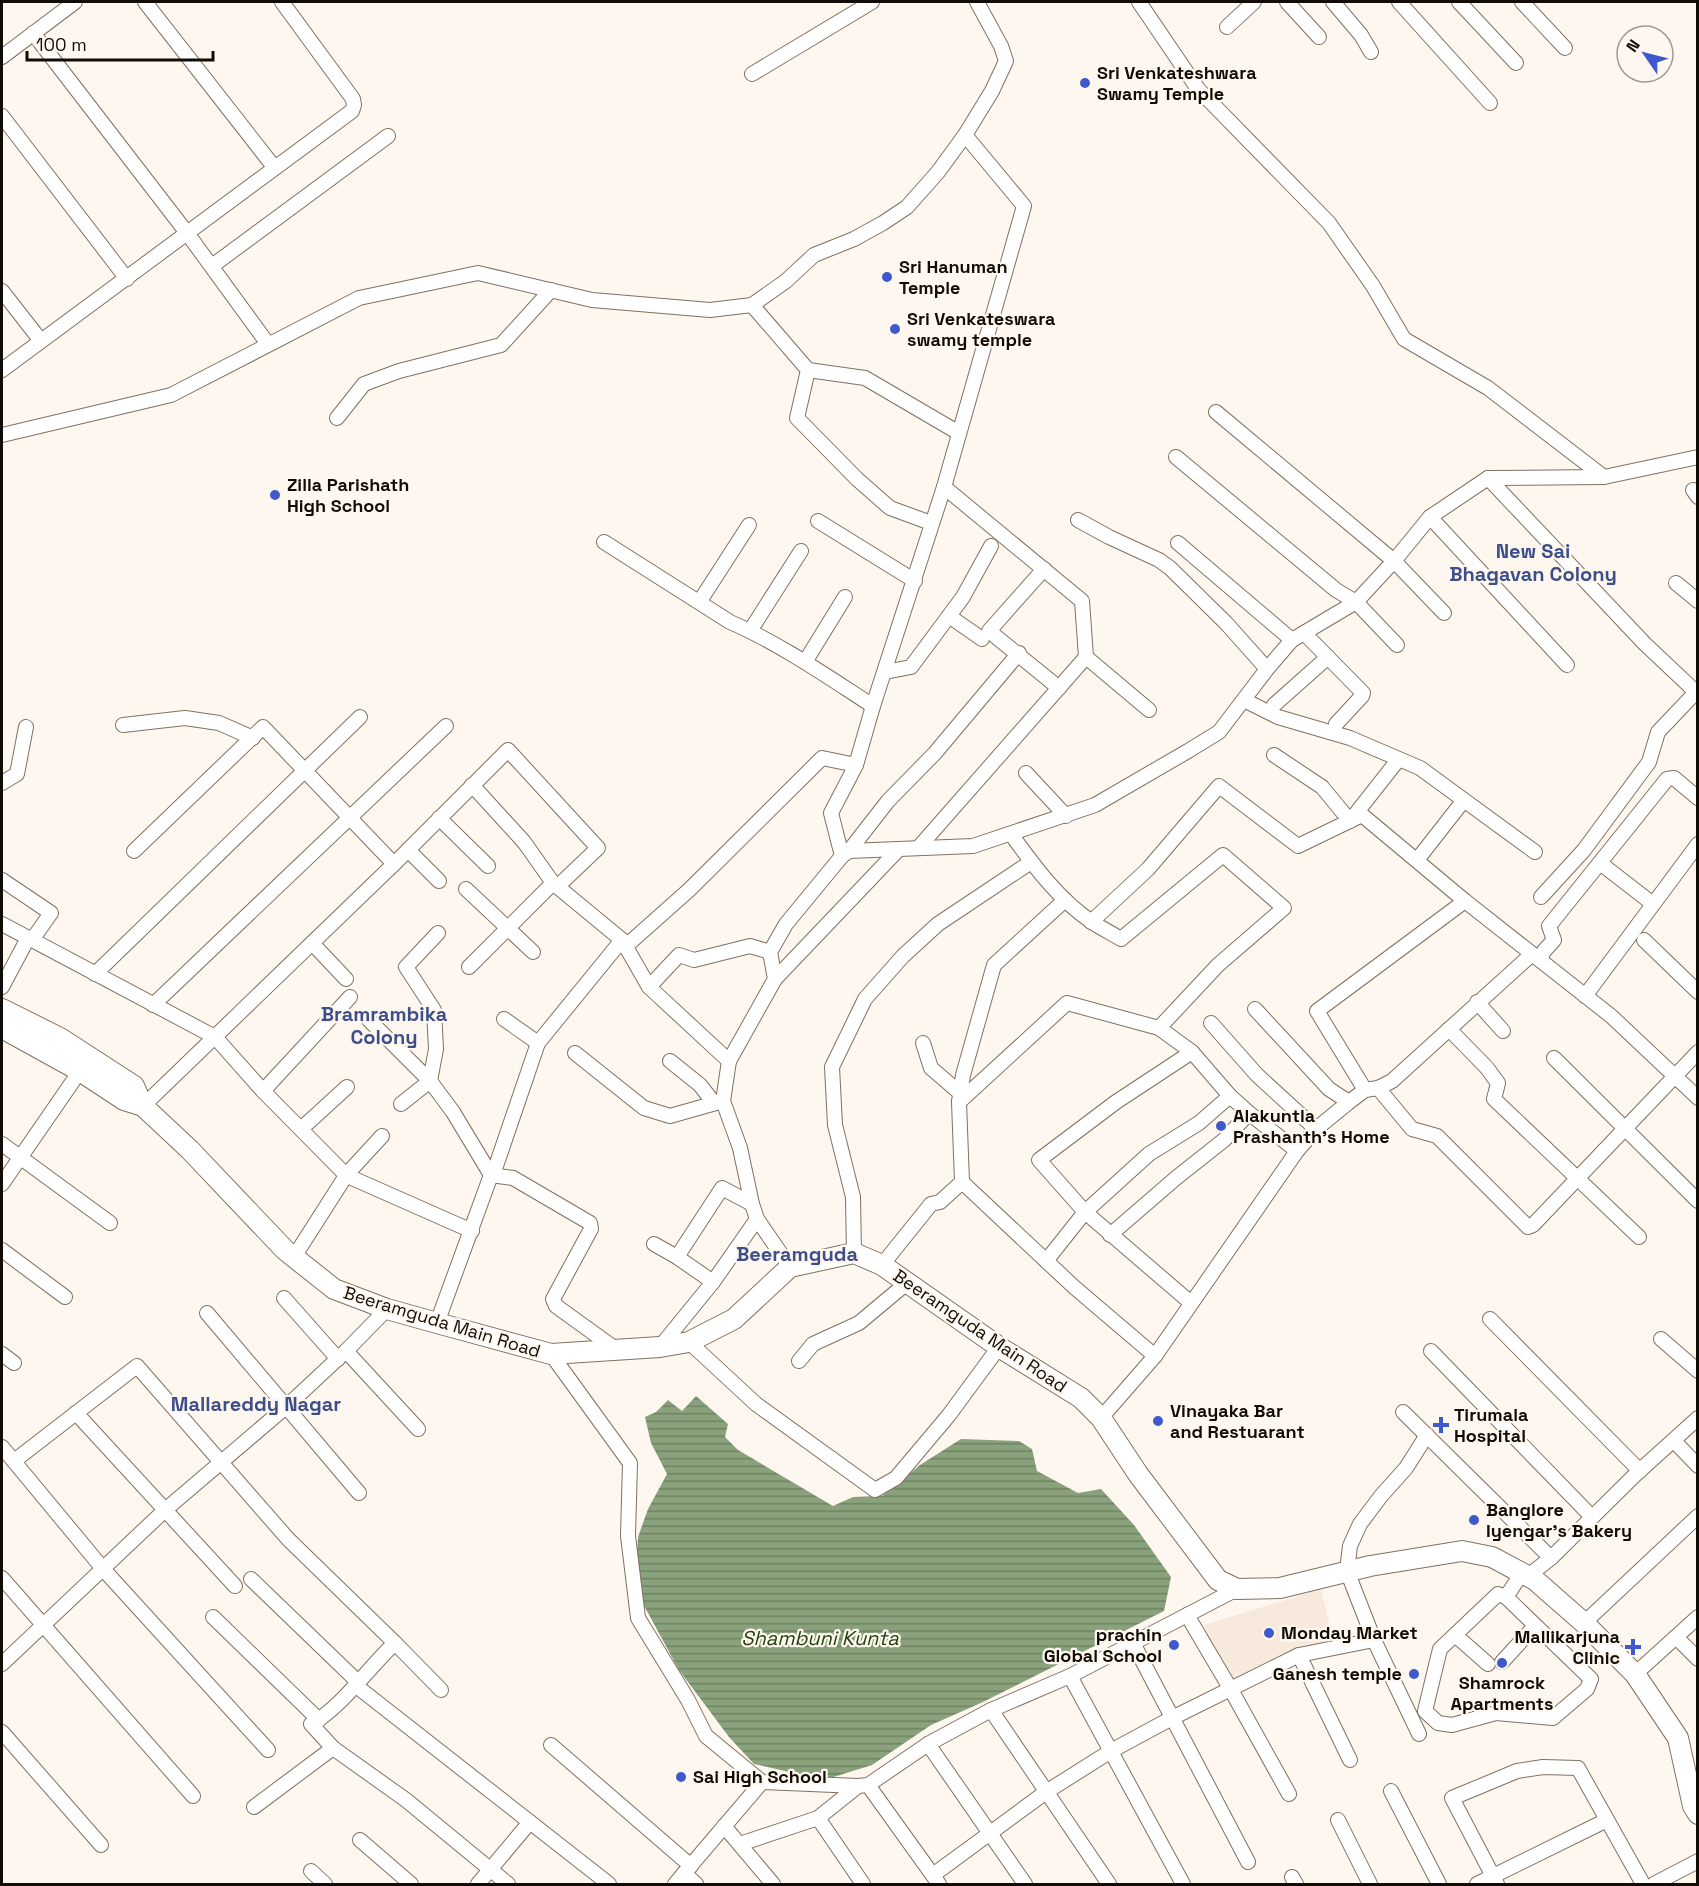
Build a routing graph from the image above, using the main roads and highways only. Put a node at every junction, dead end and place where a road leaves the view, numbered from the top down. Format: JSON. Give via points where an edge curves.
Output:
{"nodes":[{"id":1,"x":2,"y":1009,"type":"edge"},
{"id":2,"x":2,"y":1028,"type":"edge"},
{"id":3,"x":143,"y":1106,"type":"junction"},
{"id":4,"x":1695,"y":1810,"type":"edge"}],
"edges":[{"from":1,"to":3,"type":"main road","via":[[60,1038],[134,1086]]},
{"from":2,"to":3,"type":"main road","via":[[124,1100]]},
{"from":3,"to":4,"type":"main road","name":"Beeramguda Main Road","via":[[294,1257],[334,1289],[387,1309],[551,1354],[689,1342],[734,1319],[790,1267],[854,1253],[882,1265],[999,1347],[1081,1398],[1101,1418],[1218,1580],[1237,1589],[1280,1588],[1347,1571],[1462,1551],[1492,1557],[1535,1580],[1635,1674],[1678,1738]]}]}
